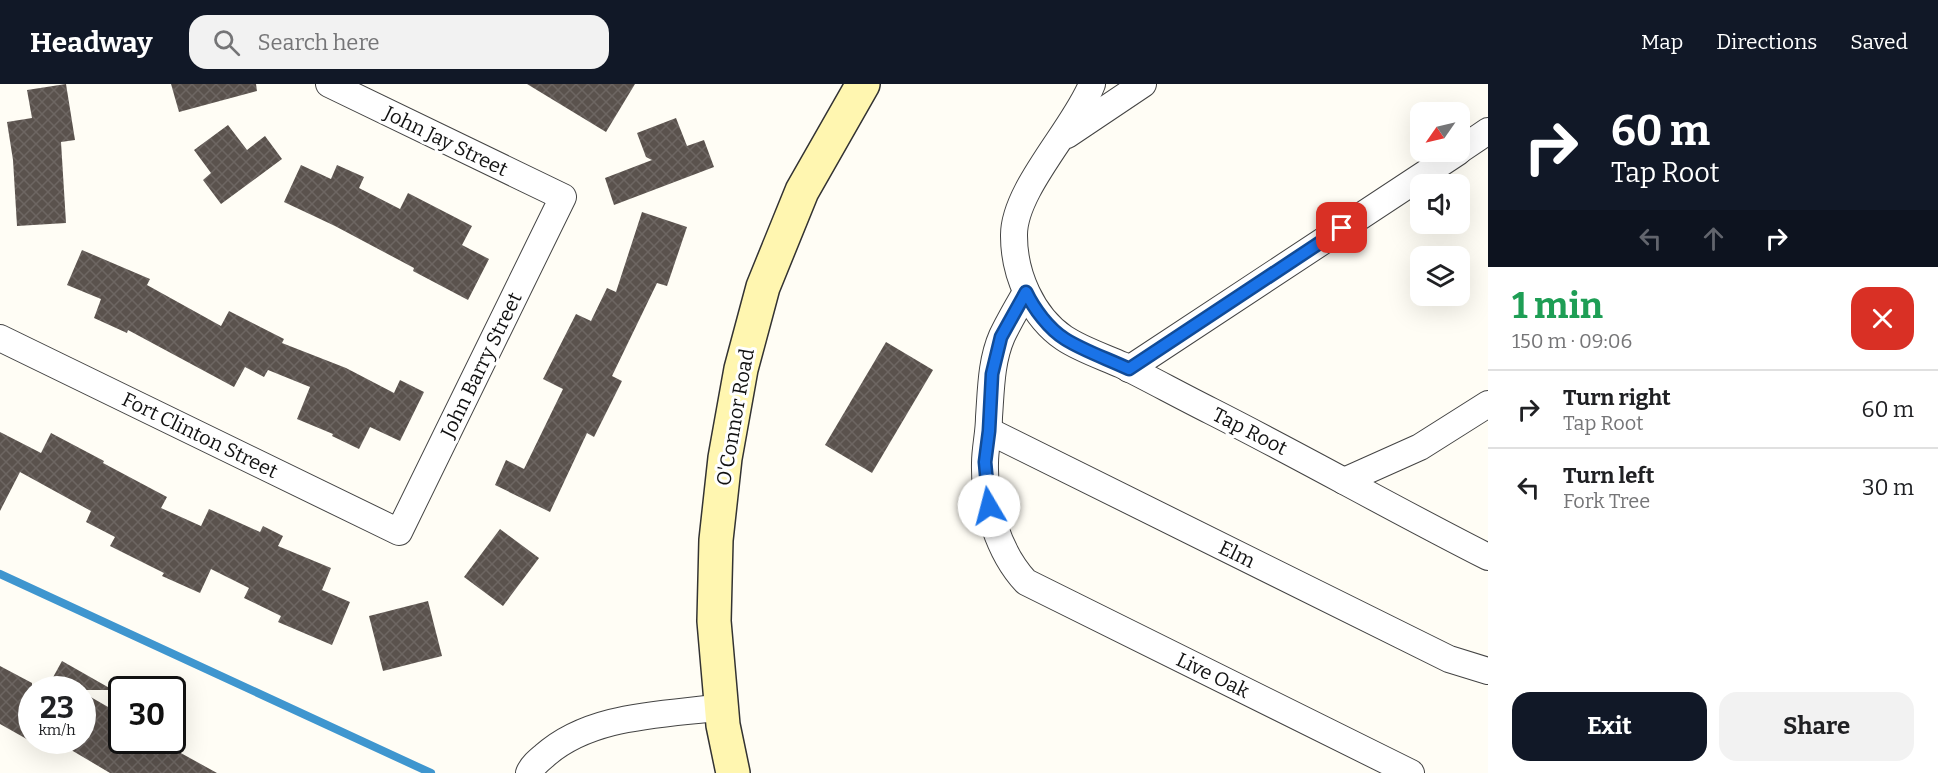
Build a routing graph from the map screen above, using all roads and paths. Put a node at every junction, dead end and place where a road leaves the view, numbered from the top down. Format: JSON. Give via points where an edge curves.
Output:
{"nodes":[{"id":1,"x":329,"y":84,"type":"edge"},
{"id":2,"x":863,"y":84,"type":"edge"},
{"id":3,"x":1092,"y":84,"type":"edge"},
{"id":4,"x":1143,"y":84,"type":"edge"},
{"id":5,"x":1488,"y":131,"type":"edge"},
{"id":6,"x":1059,"y":141,"type":"junction"},
{"id":7,"x":1470,"y":143,"type":"edge"},
{"id":8,"x":1442,"y":162,"type":"edge"},
{"id":9,"x":563,"y":197,"type":"joint"},
{"id":10,"x":1026,"y":292,"type":"junction"},
{"id":11,"x":0,"y":338,"type":"edge"},
{"id":12,"x":1129,"y":369,"type":"junction"},
{"id":13,"x":1488,"y":405,"type":"edge"},
{"id":14,"x":989,"y":431,"type":"junction"},
{"id":15,"x":1344,"y":481,"type":"junction"},
{"id":16,"x":399,"y":532,"type":"joint"},
{"id":17,"x":1488,"y":556,"type":"edge"},
{"id":18,"x":1488,"y":671,"type":"edge"},
{"id":19,"x":723,"y":707,"type":"junction"},
{"id":20,"x":529,"y":773,"type":"edge"},
{"id":21,"x":733,"y":773,"type":"edge"},
{"id":22,"x":1411,"y":773,"type":"edge"}],
"edges":[{"from":1,"to":9,"type":"street","name":"John Jay Street"},
{"from":2,"to":19,"type":"main road","name":"O'Connor Road","via":[[802,191],[763,287],[741,369],[716,540],[714,621]]},
{"from":3,"to":6,"type":"street","name":"Tap Root"},
{"from":4,"to":6,"type":"street"},
{"from":5,"to":7,"type":"street"},
{"from":6,"to":10,"type":"street","name":"Tap Root","via":[[1018,213],[1014,234],[1017,265]]},
{"from":8,"to":12,"type":"street"},
{"from":9,"to":16,"type":"street","name":"John Barry Street"},
{"from":10,"to":12,"type":"street","name":"Tap Root","via":[[1044,319],[1064,338]]},
{"from":10,"to":14,"type":"street","via":[[1001,337],[992,374]]},
{"from":11,"to":16,"type":"street","name":"Fort Clinton Street"},
{"from":12,"to":15,"type":"street","name":"Tap Root"},
{"from":13,"to":15,"type":"street","via":[[1420,447]]},
{"from":14,"to":18,"type":"street","name":"Elm","via":[[1449,659]]},
{"from":14,"to":22,"type":"street","name":"Live Oak","via":[[985,462],[989,506],[1007,555],[1026,582]]},
{"from":15,"to":17,"type":"street","name":"Tap Root"},
{"from":19,"to":20,"type":"street","via":[[593,726],[557,744]]},
{"from":19,"to":21,"type":"main road","name":"O'Connor Road"}]}
